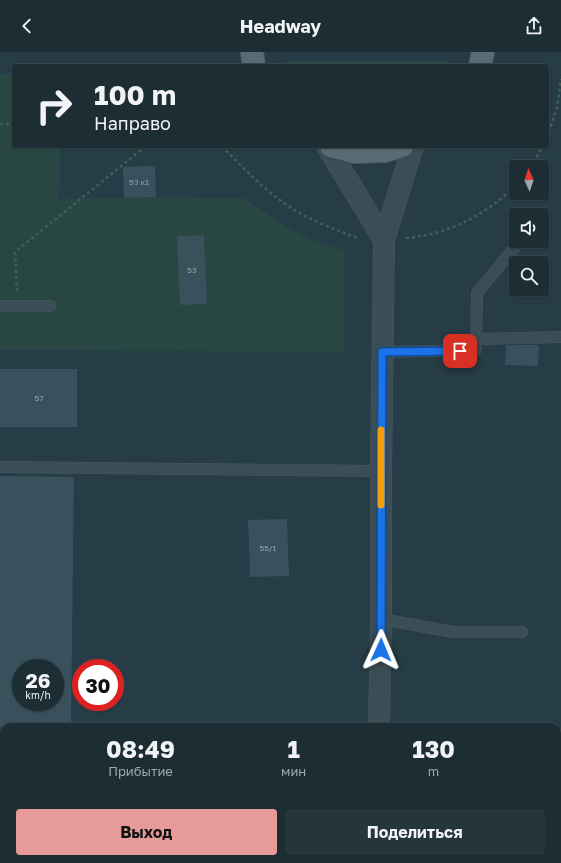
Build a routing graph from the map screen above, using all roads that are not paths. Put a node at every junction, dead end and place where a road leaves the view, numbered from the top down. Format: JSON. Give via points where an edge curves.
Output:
{"nodes":[{"id":1,"x":252,"y":52,"type":"edge"},
{"id":2,"x":483,"y":52,"type":"edge"},
{"id":3,"x":254,"y":64,"type":"edge"},
{"id":4,"x":480,"y":64,"type":"edge"},
{"id":5,"x":328,"y":148,"type":"edge"},
{"id":6,"x":339,"y":148,"type":"edge"},
{"id":7,"x":395,"y":148,"type":"edge"},
{"id":8,"x":412,"y":148,"type":"edge"},
{"id":9,"x":384,"y":240,"type":"junction"},
{"id":10,"x":514,"y":248,"type":"edge"},
{"id":11,"x":0,"y":306,"type":"edge"},
{"id":12,"x":50,"y":306,"type":"dead end"},
{"id":13,"x":561,"y":337,"type":"edge"},
{"id":14,"x":476,"y":339,"type":"junction"},
{"id":15,"x":382,"y":352,"type":"junction"},
{"id":16,"x":0,"y":467,"type":"edge"},
{"id":17,"x":381,"y":471,"type":"junction"},
{"id":18,"x":381,"y":619,"type":"junction"},
{"id":19,"x":522,"y":632,"type":"dead end"},
{"id":20,"x":379,"y":723,"type":"edge"}],
"edges":[{"from":1,"to":3,"type":"main road"},
{"from":2,"to":4,"type":"main road"},
{"from":5,"to":9,"type":"street"},
{"from":6,"to":7,"type":"main road","via":[[355,152]]},
{"from":8,"to":9,"type":"street"},
{"from":9,"to":15,"type":"street"},
{"from":10,"to":14,"type":"lane","via":[[476,293]]},
{"from":11,"to":12,"type":"lane"},
{"from":13,"to":14,"type":"lane"},
{"from":14,"to":15,"type":"lane","via":[[476,350]]},
{"from":15,"to":17,"type":"street"},
{"from":16,"to":17,"type":"lane"},
{"from":17,"to":18,"type":"street"},
{"from":18,"to":19,"type":"lane","via":[[454,632]]},
{"from":18,"to":20,"type":"street"}]}
